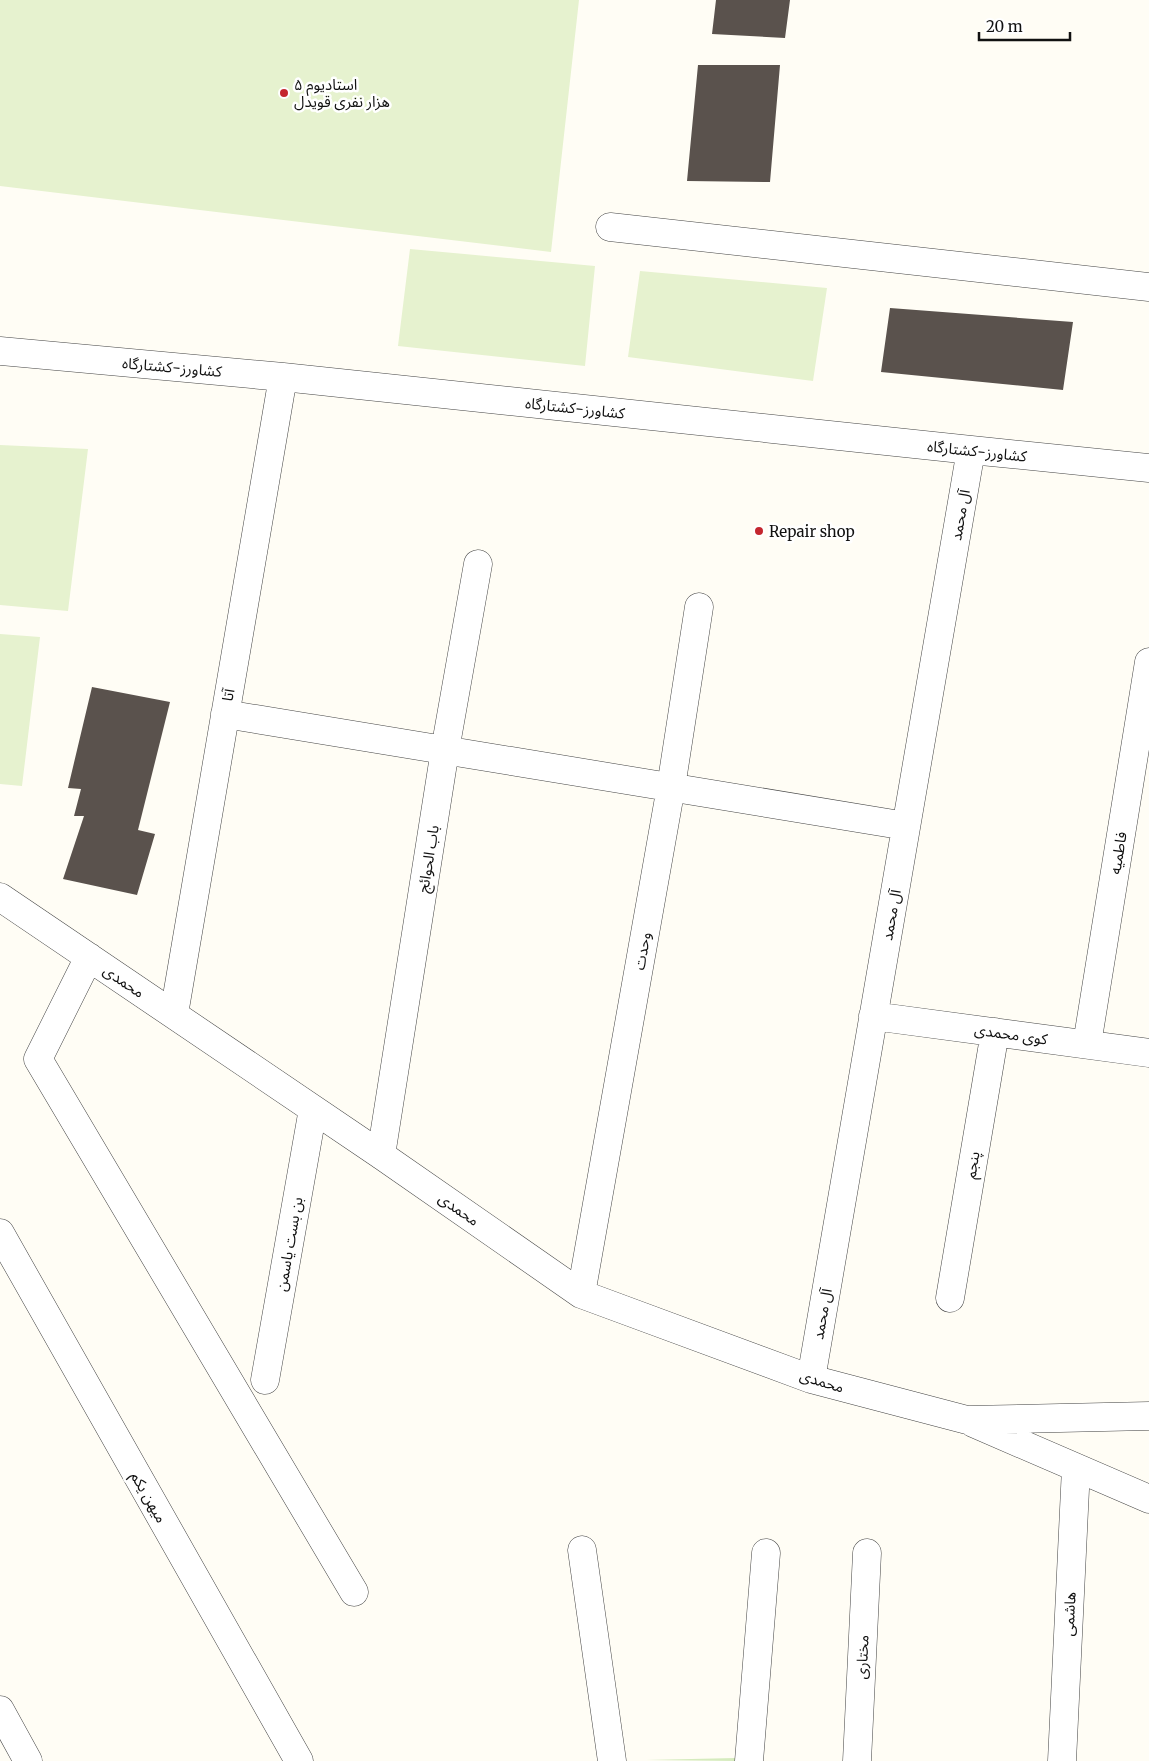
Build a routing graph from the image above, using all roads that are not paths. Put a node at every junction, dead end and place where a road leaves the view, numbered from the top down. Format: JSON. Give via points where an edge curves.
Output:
{"nodes":[{"id":1,"x":610,"y":227,"type":"dead end"},
{"id":2,"x":1149,"y":287,"type":"edge"},
{"id":3,"x":0,"y":351,"type":"edge"},
{"id":4,"x":283,"y":377,"type":"junction"},
{"id":5,"x":971,"y":450,"type":"junction"},
{"id":6,"x":1149,"y":468,"type":"edge"},
{"id":7,"x":478,"y":564,"type":"dead end"},
{"id":8,"x":699,"y":607,"type":"dead end"},
{"id":9,"x":1149,"y":662,"type":"edge"},
{"id":10,"x":225,"y":714,"type":"junction"},
{"id":11,"x":445,"y":750,"type":"junction"},
{"id":12,"x":671,"y":787,"type":"junction"},
{"id":13,"x":906,"y":826,"type":"junction"},
{"id":14,"x":0,"y":896,"type":"edge"},
{"id":15,"x":89,"y":957,"type":"junction"},
{"id":16,"x":174,"y":1014,"type":"junction"},
{"id":17,"x":873,"y":1016,"type":"junction"},
{"id":18,"x":995,"y":1032,"type":"junction"},
{"id":19,"x":1087,"y":1044,"type":"junction"},
{"id":20,"x":1149,"y":1053,"type":"edge"},
{"id":21,"x":313,"y":1109,"type":"junction"},
{"id":22,"x":381,"y":1154,"type":"junction"},
{"id":23,"x":0,"y":1234,"type":"edge"},
{"id":24,"x":581,"y":1294,"type":"junction"},
{"id":25,"x":950,"y":1298,"type":"dead end"},
{"id":26,"x":811,"y":1379,"type":"junction"},
{"id":27,"x":265,"y":1380,"type":"dead end"},
{"id":28,"x":1149,"y":1416,"type":"edge"},
{"id":29,"x":967,"y":1420,"type":"junction"},
{"id":30,"x":1076,"y":1468,"type":"junction"},
{"id":31,"x":1149,"y":1498,"type":"edge"},
{"id":32,"x":582,"y":1550,"type":"dead end"},
{"id":33,"x":766,"y":1553,"type":"dead end"},
{"id":34,"x":867,"y":1554,"type":"dead end"},
{"id":35,"x":354,"y":1592,"type":"dead end"},
{"id":36,"x":0,"y":1710,"type":"edge"},
{"id":37,"x":28,"y":1761,"type":"edge"},
{"id":38,"x":299,"y":1761,"type":"edge"},
{"id":39,"x":612,"y":1761,"type":"edge"},
{"id":40,"x":749,"y":1761,"type":"edge"},
{"id":41,"x":857,"y":1761,"type":"edge"},
{"id":42,"x":1062,"y":1761,"type":"edge"}],
"edges":[{"from":1,"to":2,"type":"street"},
{"from":3,"to":4,"type":"street","name":"کشاورز-کشتارگاه"},
{"from":4,"to":5,"type":"street","name":"کشاورز-کشتارگاه"},
{"from":4,"to":10,"type":"street","name":"آتا"},
{"from":5,"to":6,"type":"street","name":"کشاورز-کشتارگاه"},
{"from":5,"to":13,"type":"street","name":"آل محمد"},
{"from":7,"to":11,"type":"street","name":"باب الحوائج"},
{"from":8,"to":12,"type":"street","name":"وحدت"},
{"from":9,"to":19,"type":"street","name":"فاطمیه"},
{"from":10,"to":11,"type":"street"},
{"from":10,"to":16,"type":"street","name":"آتا"},
{"from":11,"to":12,"type":"street"},
{"from":11,"to":22,"type":"street","name":"باب الحوائج"},
{"from":12,"to":13,"type":"street"},
{"from":12,"to":24,"type":"street","name":"وحدت"},
{"from":13,"to":17,"type":"street","name":"آل محمد"},
{"from":14,"to":15,"type":"street","name":"محمدی"},
{"from":15,"to":16,"type":"street","name":"محمدی"},
{"from":15,"to":35,"type":"street","via":[[38,1059]]},
{"from":16,"to":21,"type":"street","name":"محمدی"},
{"from":17,"to":18,"type":"street","name":"کوی محمدی"},
{"from":17,"to":26,"type":"street","name":"آل محمد"},
{"from":18,"to":19,"type":"street","name":"کوی محمدی"},
{"from":18,"to":25,"type":"street","name":"پنجم"},
{"from":19,"to":20,"type":"street","name":"کوی محمدی"},
{"from":21,"to":22,"type":"street","name":"محمدی"},
{"from":21,"to":27,"type":"street","name":"بن بست یاسمن"},
{"from":22,"to":24,"type":"street","name":"محمدی"},
{"from":23,"to":38,"type":"street","name":"میهن یکم"},
{"from":24,"to":26,"type":"street","name":"محمدی"},
{"from":26,"to":29,"type":"street","name":"محمدی"},
{"from":28,"to":29,"type":"street","name":"محمدی"},
{"from":29,"to":30,"type":"street","name":"محمدی"},
{"from":30,"to":31,"type":"street","name":"محمدی"},
{"from":30,"to":42,"type":"street","name":"هاشمی"},
{"from":32,"to":39,"type":"street"},
{"from":33,"to":40,"type":"street"},
{"from":34,"to":41,"type":"street","name":"مختاری"},
{"from":36,"to":37,"type":"street"}]}
